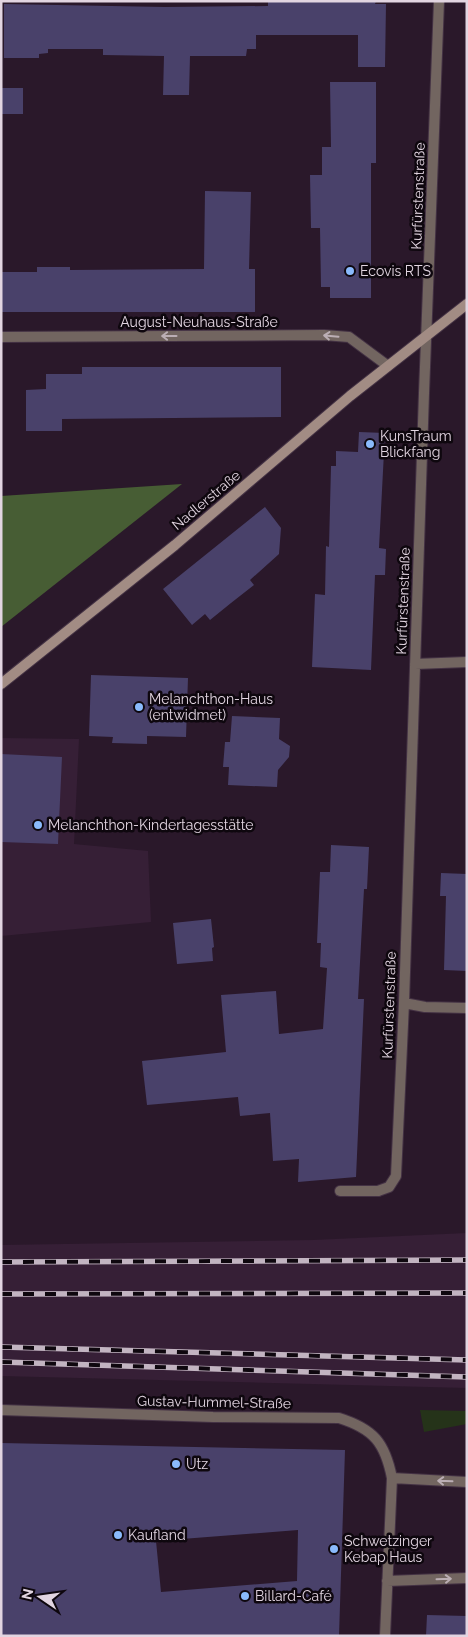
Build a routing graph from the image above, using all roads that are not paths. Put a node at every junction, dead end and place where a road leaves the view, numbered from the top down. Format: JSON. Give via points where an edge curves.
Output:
{"nodes":[{"id":1,"x":439,"y":1,"type":"edge"},
{"id":2,"x":467,"y":304,"type":"edge"},
{"id":3,"x":427,"y":335,"type":"junction"},
{"id":4,"x":1,"y":337,"type":"edge"},
{"id":5,"x":388,"y":366,"type":"junction"},
{"id":6,"x":467,"y":662,"type":"edge"},
{"id":7,"x":415,"y":664,"type":"junction"},
{"id":8,"x":1,"y":684,"type":"edge"},
{"id":9,"x":404,"y":1003,"type":"junction"},
{"id":10,"x":467,"y":1008,"type":"edge"},
{"id":11,"x":340,"y":1192,"type":"dead end"},
{"id":12,"x":1,"y":1410,"type":"edge"},
{"id":13,"x":392,"y":1478,"type":"junction"},
{"id":14,"x":467,"y":1482,"type":"edge"},
{"id":15,"x":467,"y":1578,"type":"edge"},
{"id":16,"x":387,"y":1581,"type":"junction"},
{"id":17,"x":385,"y":1636,"type":"edge"}],
"edges":[{"from":1,"to":3,"type":"street","name":"Kurfürstenstraße"},
{"from":2,"to":3,"type":"street","name":"Nadlerstraße"},
{"from":3,"to":5,"type":"street","name":"Nadlerstraße"},
{"from":3,"to":7,"type":"street","name":"Kurfürstenstraße"},
{"from":5,"to":4,"type":"street","name":"August-Neuhaus-Straße","one_way":true,"via":[[349,338],[324,335]]},
{"from":5,"to":8,"type":"street","name":"Nadlerstraße","via":[[175,545]]},
{"from":6,"to":7,"type":"street"},
{"from":7,"to":9,"type":"street","name":"Kurfürstenstraße"},
{"from":9,"to":10,"type":"street"},
{"from":9,"to":11,"type":"street","name":"Kurfürstenstraße","via":[[396,1176],[389,1187],[378,1191]]},
{"from":12,"to":13,"type":"street","name":"Gustav-Hummel-Straße","via":[[339,1418],[358,1424],[370,1433],[381,1446]]},
{"from":14,"to":13,"type":"street","one_way":true},
{"from":13,"to":16,"type":"street","name":"Gustav-Hummel-Straße"},
{"from":16,"to":15,"type":"street","one_way":true},
{"from":16,"to":17,"type":"street","name":"Gustav-Hummel-Straße"}]}
